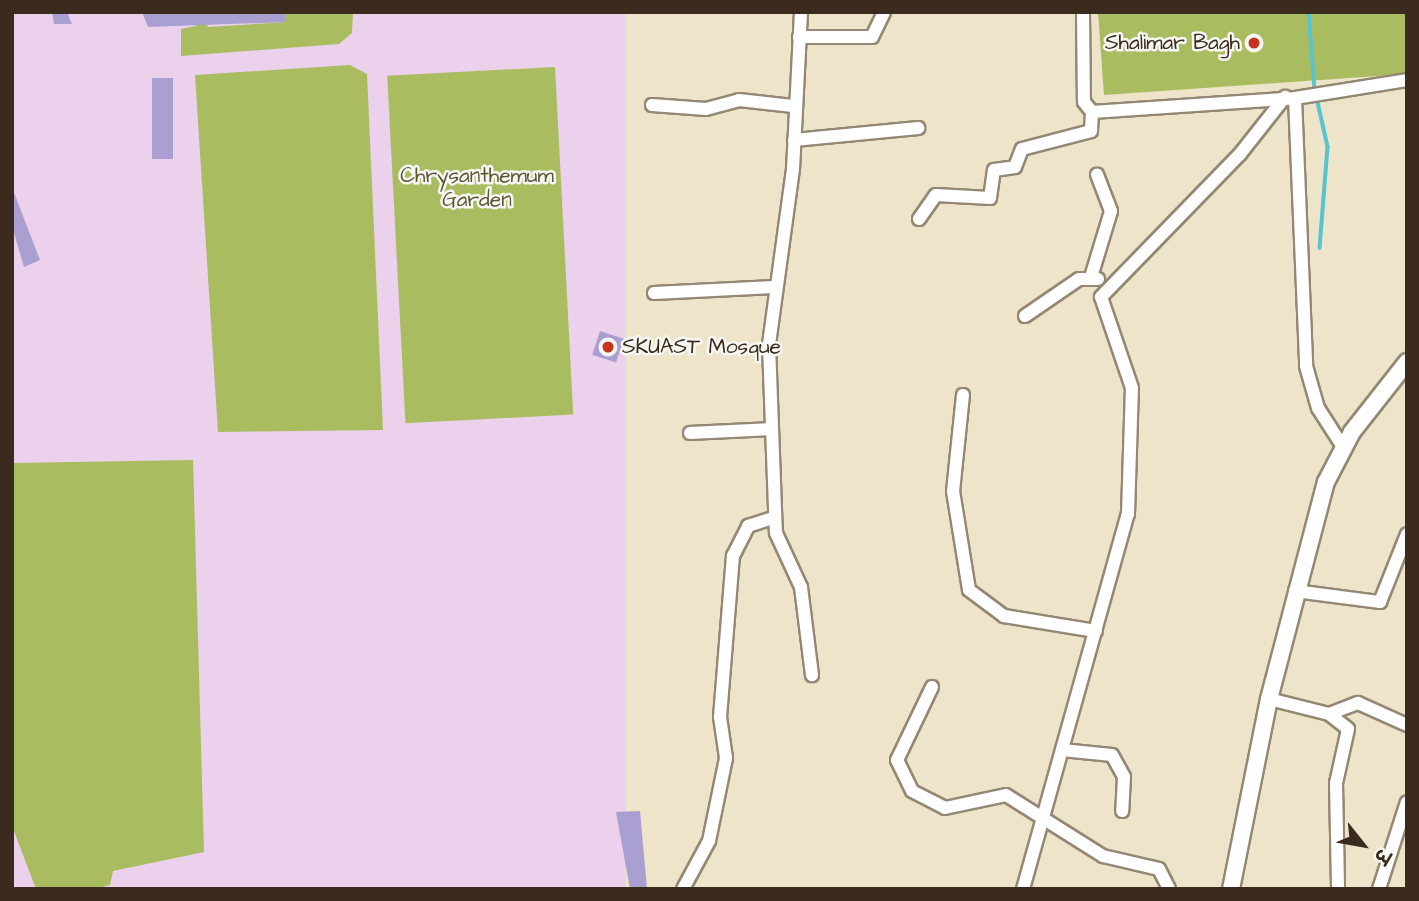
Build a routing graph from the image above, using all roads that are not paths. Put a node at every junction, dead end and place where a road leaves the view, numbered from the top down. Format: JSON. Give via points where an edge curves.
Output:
{"nodes":[{"id":1,"x":801,"y":12,"type":"edge"},
{"id":2,"x":884,"y":12,"type":"edge"},
{"id":3,"x":1083,"y":12,"type":"edge"},
{"id":4,"x":799,"y":37,"type":"junction"},
{"id":5,"x":1407,"y":80,"type":"edge"},
{"id":6,"x":1296,"y":97,"type":"junction"},
{"id":7,"x":652,"y":105,"type":"dead end"},
{"id":8,"x":793,"y":106,"type":"junction"},
{"id":9,"x":1092,"y":112,"type":"junction"},
{"id":10,"x":918,"y":128,"type":"dead end"},
{"id":11,"x":794,"y":140,"type":"junction"},
{"id":12,"x":1097,"y":175,"type":"dead end"},
{"id":13,"x":919,"y":219,"type":"dead end"},
{"id":14,"x":1091,"y":277,"type":"junction"},
{"id":15,"x":774,"y":287,"type":"junction"},
{"id":16,"x":1105,"y":287,"type":"junction"},
{"id":17,"x":654,"y":292,"type":"dead end"},
{"id":18,"x":1025,"y":316,"type":"dead end"},
{"id":19,"x":1407,"y":362,"type":"edge"},
{"id":20,"x":964,"y":395,"type":"dead end"},
{"id":21,"x":772,"y":429,"type":"junction"},
{"id":22,"x":690,"y":433,"type":"dead end"},
{"id":23,"x":1343,"y":447,"type":"junction"},
{"id":24,"x":775,"y":517,"type":"junction"},
{"id":25,"x":1407,"y":534,"type":"edge"},
{"id":26,"x":1295,"y":591,"type":"junction"},
{"id":27,"x":1096,"y":631,"type":"junction"},
{"id":28,"x":812,"y":676,"type":"dead end"},
{"id":29,"x":932,"y":687,"type":"dead end"},
{"id":30,"x":1269,"y":699,"type":"junction"},
{"id":31,"x":1329,"y":715,"type":"junction"},
{"id":32,"x":1407,"y":725,"type":"edge"},
{"id":33,"x":1062,"y":750,"type":"junction"},
{"id":34,"x":1407,"y":802,"type":"edge"},
{"id":35,"x":1122,"y":811,"type":"dead end"},
{"id":36,"x":1041,"y":822,"type":"junction"},
{"id":37,"x":683,"y":889,"type":"edge"},
{"id":38,"x":1023,"y":889,"type":"edge"},
{"id":39,"x":1169,"y":889,"type":"edge"},
{"id":40,"x":1231,"y":889,"type":"edge"},
{"id":41,"x":1338,"y":889,"type":"edge"},
{"id":42,"x":1379,"y":889,"type":"edge"}],
"edges":[{"from":1,"to":4,"type":"street"},
{"from":2,"to":4,"type":"street","via":[[872,37]]},
{"from":3,"to":9,"type":"street","via":[[1084,102]]},
{"from":4,"to":8,"type":"street"},
{"from":5,"to":6,"type":"street"},
{"from":6,"to":9,"type":"street"},
{"from":6,"to":16,"type":"street"},
{"from":6,"to":23,"type":"street","via":[[1306,366],[1318,408]]},
{"from":7,"to":8,"type":"street","via":[[706,109],[745,100]]},
{"from":8,"to":11,"type":"street"},
{"from":9,"to":13,"type":"street","via":[[1091,131],[1022,149],[1015,167],[994,170],[990,198],[936,195]]},
{"from":10,"to":11,"type":"street"},
{"from":11,"to":15,"type":"street"},
{"from":12,"to":14,"type":"street","via":[[1111,211]]},
{"from":14,"to":16,"type":"street"},
{"from":14,"to":18,"type":"street","via":[[1054,293]]},
{"from":15,"to":17,"type":"street"},
{"from":15,"to":21,"type":"street"},
{"from":16,"to":27,"type":"street","via":[[1102,313],[1125,365],[1133,404],[1128,513]]},
{"from":19,"to":23,"type":"main road"},
{"from":20,"to":27,"type":"street","via":[[953,491],[969,590],[1003,616]]},
{"from":21,"to":22,"type":"street"},
{"from":21,"to":24,"type":"street"},
{"from":23,"to":26,"type":"main road","via":[[1326,482]]},
{"from":24,"to":28,"type":"street","via":[[780,547],[801,587]]},
{"from":24,"to":37,"type":"street","via":[[748,526],[736,545],[720,717],[723,780],[709,841]]},
{"from":25,"to":26,"type":"street","via":[[1380,602]]},
{"from":26,"to":30,"type":"main road"},
{"from":27,"to":33,"type":"street"},
{"from":29,"to":36,"type":"street","via":[[899,750],[903,781],[938,807],[1001,793]]},
{"from":30,"to":31,"type":"street"},
{"from":30,"to":40,"type":"main road"},
{"from":31,"to":32,"type":"street","via":[[1358,703]]},
{"from":31,"to":41,"type":"street","via":[[1345,724],[1348,738],[1336,783]]},
{"from":33,"to":35,"type":"street","via":[[1112,755],[1124,777]]},
{"from":33,"to":36,"type":"street"},
{"from":34,"to":42,"type":"street"},
{"from":36,"to":38,"type":"street"},
{"from":36,"to":39,"type":"street","via":[[1121,864],[1159,869]]}]}
